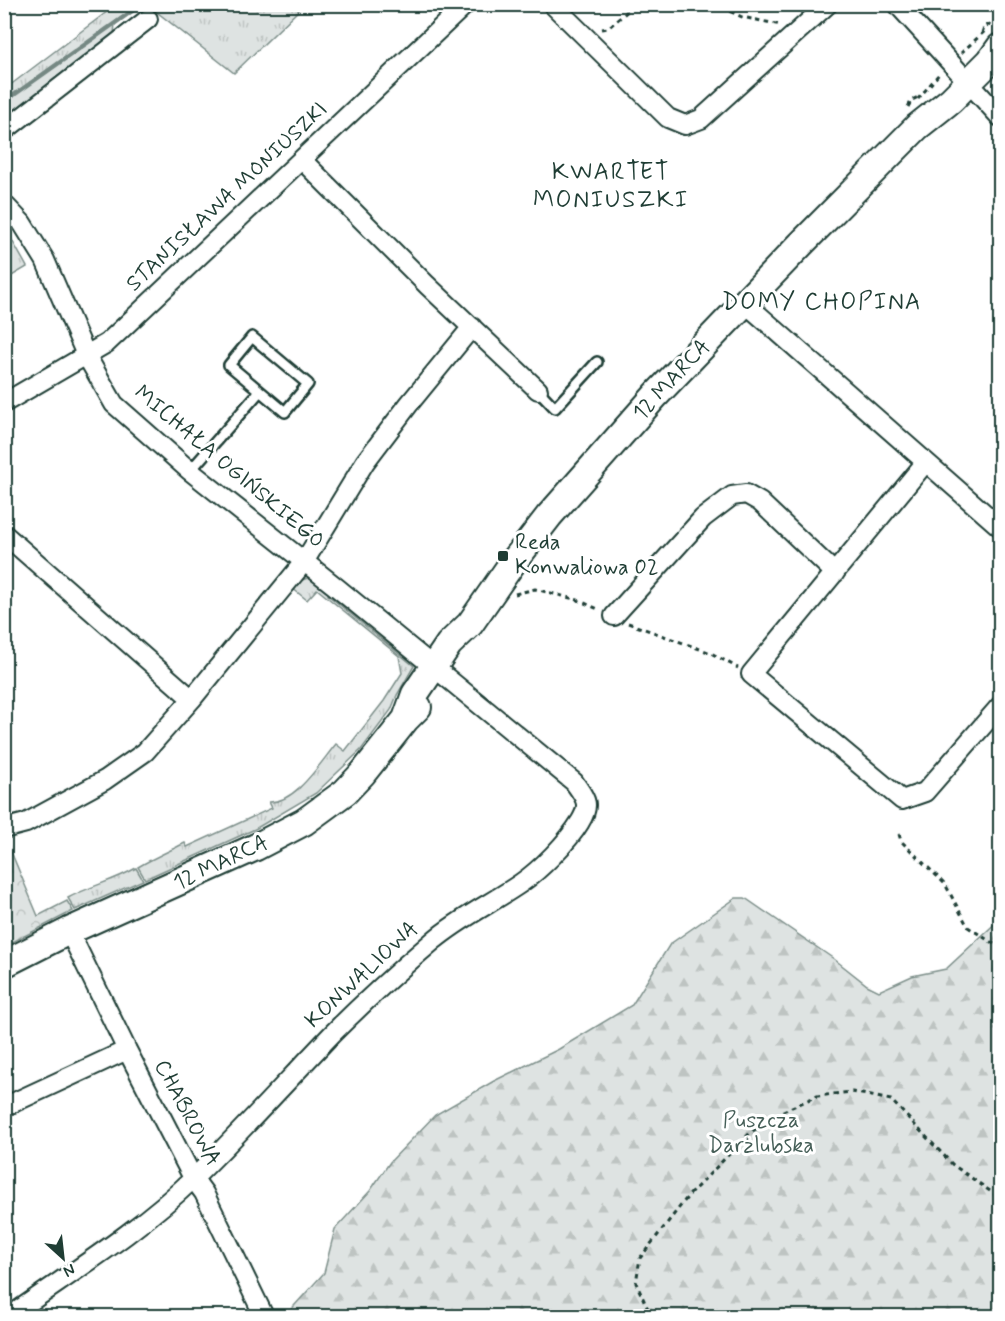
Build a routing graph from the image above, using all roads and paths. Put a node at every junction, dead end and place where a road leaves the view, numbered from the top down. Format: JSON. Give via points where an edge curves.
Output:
{"nodes":[{"id":1,"x":466,"y":4,"type":"edge"},
{"id":2,"x":552,"y":4,"type":"edge"},
{"id":3,"x":636,"y":4,"type":"edge"},
{"id":4,"x":714,"y":4,"type":"edge"},
{"id":5,"x":828,"y":4,"type":"edge"},
{"id":6,"x":897,"y":4,"type":"edge"},
{"id":7,"x":148,"y":19,"type":"dead end"},
{"id":8,"x":1000,"y":19,"type":"edge"},
{"id":9,"x":1000,"y":24,"type":"edge"},
{"id":10,"x":800,"y":29,"type":"junction"},
{"id":11,"x":581,"y":33,"type":"junction"},
{"id":12,"x":990,"y":42,"type":"edge"},
{"id":13,"x":961,"y":63,"type":"junction"},
{"id":14,"x":1000,"y":117,"type":"edge"},
{"id":15,"x":4,"y":131,"type":"edge"},
{"id":16,"x":302,"y":160,"type":"junction"},
{"id":17,"x":4,"y":204,"type":"edge"},
{"id":18,"x":745,"y":303,"type":"junction"},
{"id":19,"x":472,"y":327,"type":"junction"},
{"id":20,"x":86,"y":355,"type":"junction"},
{"id":21,"x":597,"y":362,"type":"dead end"},
{"id":22,"x":538,"y":390,"type":"joint"},
{"id":23,"x":260,"y":391,"type":"junction"},
{"id":24,"x":4,"y":403,"type":"edge"},
{"id":25,"x":926,"y":463,"type":"junction"},
{"id":26,"x":190,"y":471,"type":"junction"},
{"id":27,"x":1000,"y":527,"type":"edge"},
{"id":28,"x":4,"y":534,"type":"edge"},
{"id":29,"x":304,"y":562,"type":"junction"},
{"id":30,"x":835,"y":573,"type":"junction"},
{"id":31,"x":614,"y":616,"type":"dead end"},
{"id":32,"x":439,"y":670,"type":"junction"},
{"id":33,"x":192,"y":699,"type":"junction"},
{"id":34,"x":1000,"y":706,"type":"edge"},
{"id":35,"x":4,"y":827,"type":"edge"},
{"id":36,"x":899,"y":834,"type":"dead end"},
{"id":37,"x":69,"y":931,"type":"junction"},
{"id":38,"x":1000,"y":948,"type":"edge"},
{"id":39,"x":4,"y":964,"type":"edge"},
{"id":40,"x":127,"y":1050,"type":"junction"},
{"id":41,"x":4,"y":1107,"type":"edge"},
{"id":42,"x":194,"y":1178,"type":"junction"},
{"id":43,"x":1000,"y":1198,"type":"edge"},
{"id":44,"x":10,"y":1317,"type":"edge"},
{"id":45,"x":264,"y":1317,"type":"edge"},
{"id":46,"x":655,"y":1317,"type":"edge"}],
"edges":[{"from":1,"to":16,"type":"street","name":"STANISŁAWA MONIUSZKI"},
{"from":2,"to":11,"type":"street"},
{"from":3,"to":11,"type":"path","via":[[608,28]]},
{"from":4,"to":10,"type":"path","via":[[742,17]]},
{"from":5,"to":10,"type":"street"},
{"from":6,"to":13,"type":"street"},
{"from":7,"to":15,"type":"street"},
{"from":8,"to":12,"type":"path","via":[[984,27]]},
{"from":9,"to":12,"type":"path"},
{"from":10,"to":11,"type":"street","via":[[701,118],[686,125],[668,118]]},
{"from":12,"to":13,"type":"street","name":"12 MARCA"},
{"from":12,"to":13,"type":"path"},
{"from":13,"to":14,"type":"street"},
{"from":13,"to":18,"type":"street","name":"12 MARCA","via":[[944,107],[917,127]]},
{"from":16,"to":19,"type":"street"},
{"from":16,"to":20,"type":"street","name":"STANISŁAWA MONIUSZKI","via":[[107,343]]},
{"from":17,"to":20,"type":"street","name":"MICHAŁA OGIŃSKIEGO","via":[[22,223],[45,260]]},
{"from":18,"to":25,"type":"street"},
{"from":18,"to":32,"type":"street","name":"12 MARCA","via":[[656,395],[549,516],[470,624],[452,640]]},
{"from":19,"to":22,"type":"street"},
{"from":19,"to":29,"type":"street","via":[[365,462]]},
{"from":20,"to":24,"type":"street","name":"STANISŁAWA MONIUSZKI"},
{"from":20,"to":26,"type":"street","name":"MICHAŁA OGIŃSKIEGO","via":[[114,404]]},
{"from":21,"to":22,"type":"lane","via":[[555,408]]},
{"from":23,"to":23,"type":"lane","via":[[229,365],[252,337],[308,384],[285,412]]},
{"from":23,"to":26,"type":"lane"},
{"from":25,"to":27,"type":"street"},
{"from":25,"to":30,"type":"street"},
{"from":26,"to":29,"type":"street","name":"MICHAŁA OGIŃSKIEGO"},
{"from":28,"to":33,"type":"street"},
{"from":29,"to":32,"type":"street","name":"MICHAŁA OGIŃSKIEGO"},
{"from":29,"to":33,"type":"street"},
{"from":30,"to":31,"type":"street","via":[[760,502],[746,494],[732,496],[703,518]]},
{"from":30,"to":34,"type":"street","via":[[751,674],[902,800],[925,792]]},
{"from":32,"to":37,"type":"street","name":"12 MARCA","via":[[415,694],[406,718],[357,780],[325,808],[256,848]]},
{"from":32,"to":42,"type":"street","name":"KONWALIOWA","via":[[574,782],[586,800],[586,810],[569,837],[523,882],[435,939],[377,991]]},
{"from":33,"to":35,"type":"street","via":[[145,752],[105,780],[26,823]]},
{"from":36,"to":38,"type":"path","via":[[901,841],[945,884],[968,927]]},
{"from":37,"to":39,"type":"street","name":"12 MARCA"},
{"from":37,"to":40,"type":"street","name":"CHABROWA"},
{"from":40,"to":41,"type":"street"},
{"from":40,"to":42,"type":"street","name":"CHABROWA"},
{"from":42,"to":44,"type":"street","name":"KONWALIOWA","via":[[136,1228]]},
{"from":42,"to":45,"type":"street","name":"CHABROWA"},
{"from":43,"to":46,"type":"path","via":[[952,1165],[891,1100],[852,1092],[817,1096],[783,1111],[751,1132],[689,1196],[640,1258],[636,1283]]}]}
